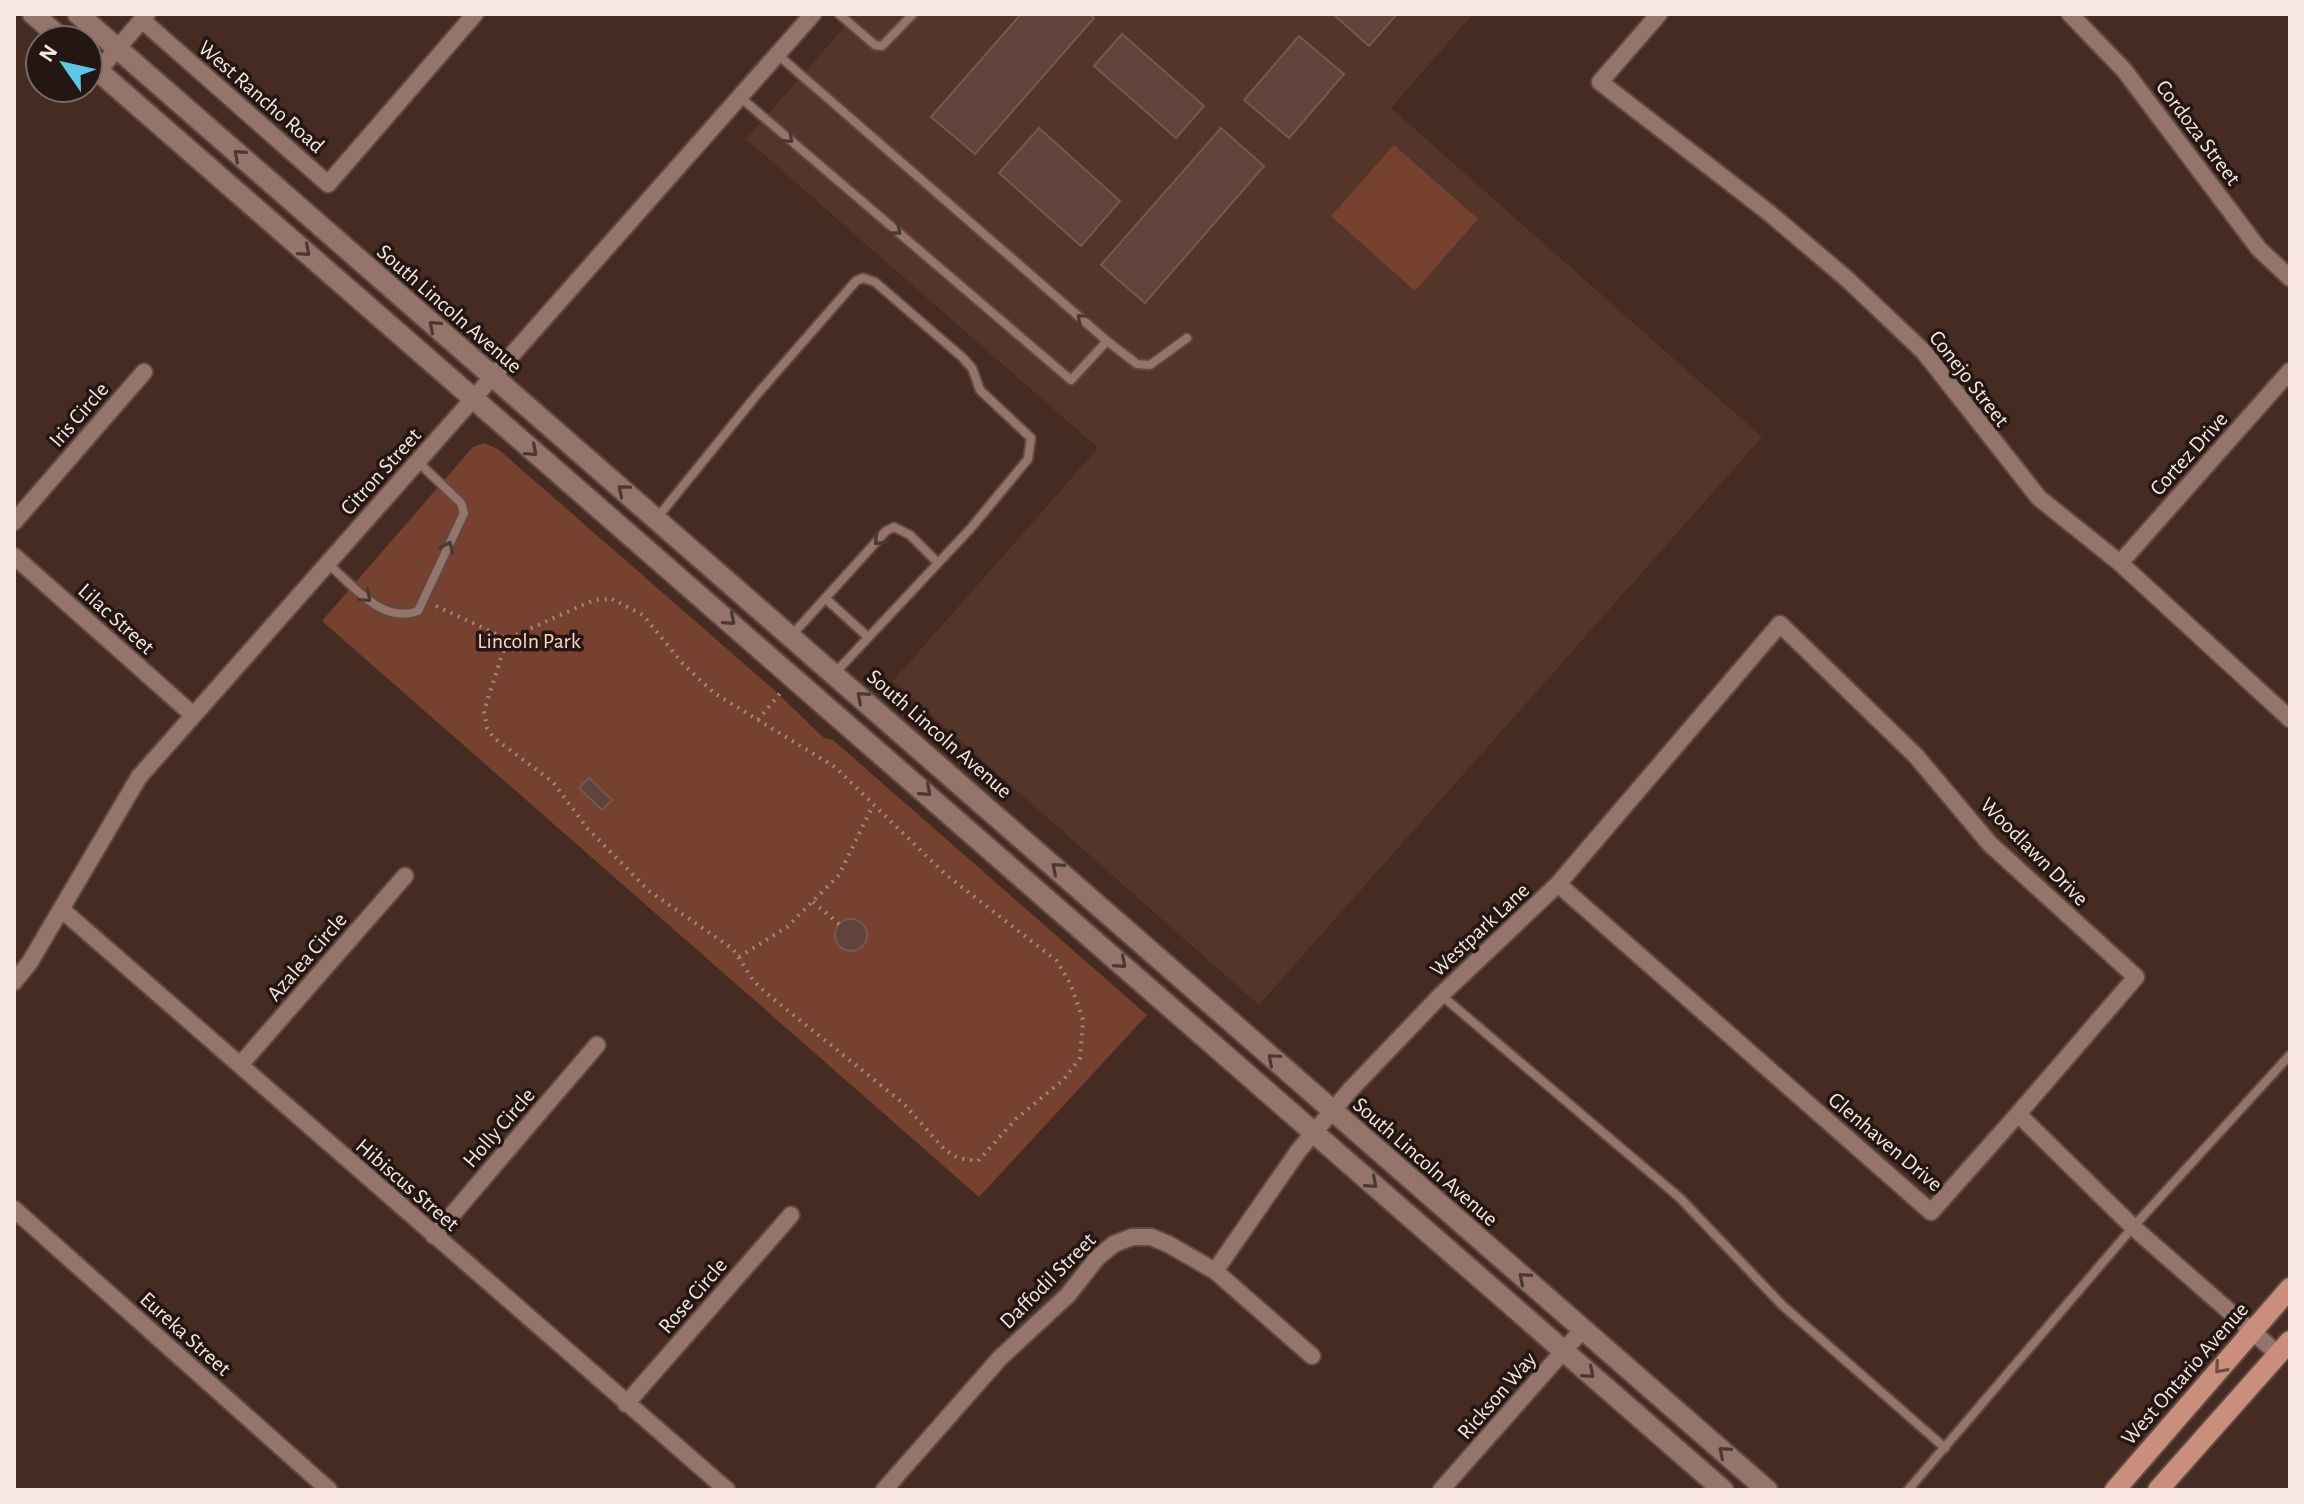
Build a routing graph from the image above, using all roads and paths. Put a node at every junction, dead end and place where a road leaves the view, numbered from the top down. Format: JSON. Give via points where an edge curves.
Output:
{"nodes":[{"id":1,"x":78,"y":14,"type":"edge"},
{"id":2,"x":475,"y":14,"type":"edge"},
{"id":3,"x":813,"y":14,"type":"edge"},
{"id":4,"x":839,"y":14,"type":"edge"},
{"id":5,"x":913,"y":14,"type":"edge"},
{"id":6,"x":1659,"y":14,"type":"edge"},
{"id":7,"x":2070,"y":14,"type":"edge"},
{"id":8,"x":144,"y":17,"type":"edge"},
{"id":9,"x":118,"y":48,"type":"junction"},
{"id":10,"x":778,"y":54,"type":"junction"},
{"id":11,"x":104,"y":59,"type":"edge"},
{"id":12,"x":104,"y":77,"type":"edge"},
{"id":13,"x":740,"y":97,"type":"junction"},
{"id":14,"x":2290,"y":278,"type":"edge"},
{"id":15,"x":1187,"y":338,"type":"dead end"},
{"id":16,"x":1107,"y":341,"type":"junction"},
{"id":17,"x":2290,"y":371,"type":"edge"},
{"id":18,"x":144,"y":372,"type":"dead end"},
{"id":19,"x":493,"y":377,"type":"junction"},
{"id":20,"x":474,"y":400,"type":"junction"},
{"id":21,"x":418,"y":462,"type":"junction"},
{"id":22,"x":657,"y":518,"type":"junction"},
{"id":23,"x":14,"y":522,"type":"edge"},
{"id":24,"x":14,"y":556,"type":"edge"},
{"id":25,"x":938,"y":563,"type":"junction"},
{"id":26,"x":2120,"y":563,"type":"junction"},
{"id":27,"x":328,"y":564,"type":"junction"},
{"id":28,"x":825,"y":598,"type":"junction"},
{"id":29,"x":423,"y":600,"type":"junction"},
{"id":30,"x":1780,"y":624,"type":"joint"},
{"id":31,"x":792,"y":635,"type":"junction"},
{"id":32,"x":868,"y":637,"type":"junction"},
{"id":33,"x":507,"y":639,"type":"junction"},
{"id":34,"x":835,"y":673,"type":"junction"},
{"id":35,"x":793,"y":700,"type":"dead end"},
{"id":36,"x":192,"y":714,"type":"junction"},
{"id":37,"x":2290,"y":719,"type":"edge"},
{"id":38,"x":758,"y":720,"type":"junction"},
{"id":39,"x":873,"y":805,"type":"junction"},
{"id":40,"x":405,"y":876,"type":"dead end"},
{"id":41,"x":1558,"y":884,"type":"junction"},
{"id":42,"x":813,"y":902,"type":"junction"},
{"id":43,"x":61,"y":909,"type":"junction"},
{"id":44,"x":839,"y":924,"type":"dead end"},
{"id":45,"x":739,"y":957,"type":"junction"},
{"id":46,"x":14,"y":982,"type":"edge"},
{"id":47,"x":1441,"y":995,"type":"junction"},
{"id":48,"x":597,"y":1045,"type":"dead end"},
{"id":49,"x":2290,"y":1055,"type":"edge"},
{"id":50,"x":240,"y":1065,"type":"junction"},
{"id":51,"x":1332,"y":1110,"type":"junction"},
{"id":52,"x":2018,"y":1114,"type":"junction"},
{"id":53,"x":1314,"y":1132,"type":"junction"},
{"id":54,"x":14,"y":1209,"type":"edge"},
{"id":55,"x":791,"y":1215,"type":"dead end"},
{"id":56,"x":2133,"y":1227,"type":"junction"},
{"id":57,"x":434,"y":1236,"type":"junction"},
{"id":58,"x":1215,"y":1271,"type":"junction"},
{"id":59,"x":2290,"y":1288,"type":"edge"},
{"id":60,"x":1583,"y":1329,"type":"junction"},
{"id":61,"x":2252,"y":1331,"type":"junction"},
{"id":62,"x":2284,"y":1348,"type":"edge"},
{"id":63,"x":1563,"y":1352,"type":"junction"},
{"id":64,"x":1312,"y":1356,"type":"dead end"},
{"id":65,"x":626,"y":1404,"type":"junction"},
{"id":66,"x":1945,"y":1448,"type":"junction"},
{"id":67,"x":329,"y":1490,"type":"edge"},
{"id":68,"x":727,"y":1490,"type":"edge"},
{"id":69,"x":884,"y":1490,"type":"edge"},
{"id":70,"x":1441,"y":1490,"type":"edge"},
{"id":71,"x":1723,"y":1490,"type":"edge"},
{"id":72,"x":1767,"y":1490,"type":"edge"},
{"id":73,"x":1908,"y":1490,"type":"edge"},
{"id":74,"x":2115,"y":1490,"type":"edge"},
{"id":75,"x":2158,"y":1490,"type":"edge"}],
"edges":[{"from":1,"to":9,"type":"main road","name":"South Lincoln Avenue"},
{"from":2,"to":8,"type":"street","name":"West Rancho Road","via":[[328,184]]},
{"from":3,"to":10,"type":"street","name":"Citron Street"},
{"from":4,"to":5,"type":"lane","via":[[882,46]]},
{"from":6,"to":26,"type":"street","name":"Conejo Street","via":[[1600,82],[1847,279],[1924,352],[2039,498]]},
{"from":7,"to":14,"type":"street","name":"Cordoza Street","via":[[2124,70],[2259,249]]},
{"from":8,"to":9,"type":"street"},
{"from":9,"to":11,"type":"street"},
{"from":19,"to":9,"type":"main road","name":"South Lincoln Avenue","one_way":true},
{"from":10,"to":13,"type":"street","name":"Citron Street"},
{"from":16,"to":10,"type":"lane","one_way":true},
{"from":12,"to":20,"type":"main road","one_way":true},
{"from":13,"to":16,"type":"lane","one_way":true,"via":[[1071,380]]},
{"from":13,"to":19,"type":"street","name":"Citron Street"},
{"from":15,"to":16,"type":"lane","via":[[1150,365],[1137,364]]},
{"from":17,"to":26,"type":"street","name":"Cortez Drive"},
{"from":18,"to":23,"type":"street","name":"Iris Circle"},
{"from":19,"to":20,"type":"street","name":"Citron Street"},
{"from":22,"to":19,"type":"main road","name":"South Lincoln Avenue","one_way":true},
{"from":20,"to":21,"type":"street","name":"Citron Street"},
{"from":20,"to":53,"type":"main road","one_way":true},
{"from":21,"to":27,"type":"street","name":"Citron Street"},
{"from":29,"to":21,"type":"lane","one_way":true,"via":[[464,513],[461,503]]},
{"from":22,"to":25,"type":"lane","via":[[856,281],[870,279],[962,357],[980,390],[1031,438],[1028,459]]},
{"from":22,"to":31,"type":"main road","name":"South Lincoln Avenue"},
{"from":24,"to":36,"type":"street","name":"Lilac Street"},
{"from":25,"to":28,"type":"lane","one_way":true,"via":[[894,527]]},
{"from":25,"to":32,"type":"lane"},
{"from":26,"to":37,"type":"street","name":"Conejo Street"},
{"from":27,"to":29,"type":"lane","one_way":true,"via":[[378,607],[411,614]]},
{"from":27,"to":36,"type":"street","name":"Citron Street"},
{"from":28,"to":31,"type":"lane"},
{"from":28,"to":32,"type":"lane"},
{"from":29,"to":33,"type":"path"},
{"from":30,"to":41,"type":"street","name":"Westpark Lane"},
{"from":30,"to":52,"type":"street","name":"Woodlawn Drive","via":[[1916,756],[1990,844],[2136,977]]},
{"from":31,"to":34,"type":"main road","name":"South Lincoln Avenue"},
{"from":32,"to":34,"type":"lane"},
{"from":33,"to":38,"type":"path","via":[[594,600],[612,599],[643,615],[697,679]]},
{"from":33,"to":45,"type":"path","via":[[484,711],[494,738],[553,782],[587,828],[649,891]]},
{"from":51,"to":34,"type":"main road","name":"South Lincoln Avenue","one_way":true},
{"from":35,"to":38,"type":"path","via":[[782,691]]},
{"from":36,"to":43,"type":"street","name":"Citron Street","via":[[139,777]]},
{"from":38,"to":39,"type":"path","via":[[827,760]]},
{"from":39,"to":42,"type":"path","via":[[839,875]]},
{"from":39,"to":45,"type":"path","via":[[945,874],[1057,961],[1083,1020],[1080,1058],[1072,1070],[1016,1119],[986,1155],[978,1161],[958,1158],[903,1103],[766,993]]},
{"from":40,"to":50,"type":"street","name":"Azalea Circle"},
{"from":41,"to":47,"type":"street","name":"Westpark Lane"},
{"from":41,"to":52,"type":"street","name":"Glenhaven Drive","via":[[1931,1212]]},
{"from":42,"to":44,"type":"path"},
{"from":42,"to":45,"type":"path","via":[[787,927]]},
{"from":43,"to":46,"type":"street","name":"Citron Street"},
{"from":43,"to":50,"type":"street","name":"Hibiscus Street"},
{"from":47,"to":51,"type":"street","name":"Westpark Lane"},
{"from":47,"to":66,"type":"lane","via":[[1680,1198],[1782,1305]]},
{"from":48,"to":57,"type":"street","name":"Holly Circle"},
{"from":49,"to":56,"type":"lane"},
{"from":50,"to":57,"type":"street","name":"Hibiscus Street"},
{"from":51,"to":53,"type":"street","name":"Westpark Lane"},
{"from":60,"to":51,"type":"main road","name":"South Lincoln Avenue","one_way":true},
{"from":52,"to":56,"type":"street"},
{"from":53,"to":58,"type":"street","name":"Westpark Lane"},
{"from":53,"to":63,"type":"main road","one_way":true},
{"from":54,"to":67,"type":"street","name":"Eureka Street"},
{"from":55,"to":65,"type":"street","name":"Rose Circle"},
{"from":56,"to":61,"type":"street"},
{"from":56,"to":66,"type":"lane"},
{"from":57,"to":65,"type":"street","name":"Hibiscus Street"},
{"from":58,"to":64,"type":"street","name":"Daffodil Street"},
{"from":58,"to":69,"type":"street","name":"Daffodil Street","via":[[1151,1237],[1114,1244],[1000,1358]]},
{"from":59,"to":61,"type":"main road","name":"West Ontario Avenue"},
{"from":60,"to":63,"type":"street","name":"Rickson Way"},
{"from":72,"to":60,"type":"main road","name":"South Lincoln Avenue","one_way":true},
{"from":61,"to":62,"type":"street"},
{"from":61,"to":74,"type":"main road","name":"West Ontario Avenue","one_way":true},
{"from":62,"to":75,"type":"main road"},
{"from":63,"to":70,"type":"street","name":"Rickson Way"},
{"from":63,"to":71,"type":"main road","one_way":true},
{"from":65,"to":68,"type":"street","name":"Hibiscus Street"},
{"from":66,"to":73,"type":"lane"}]}
